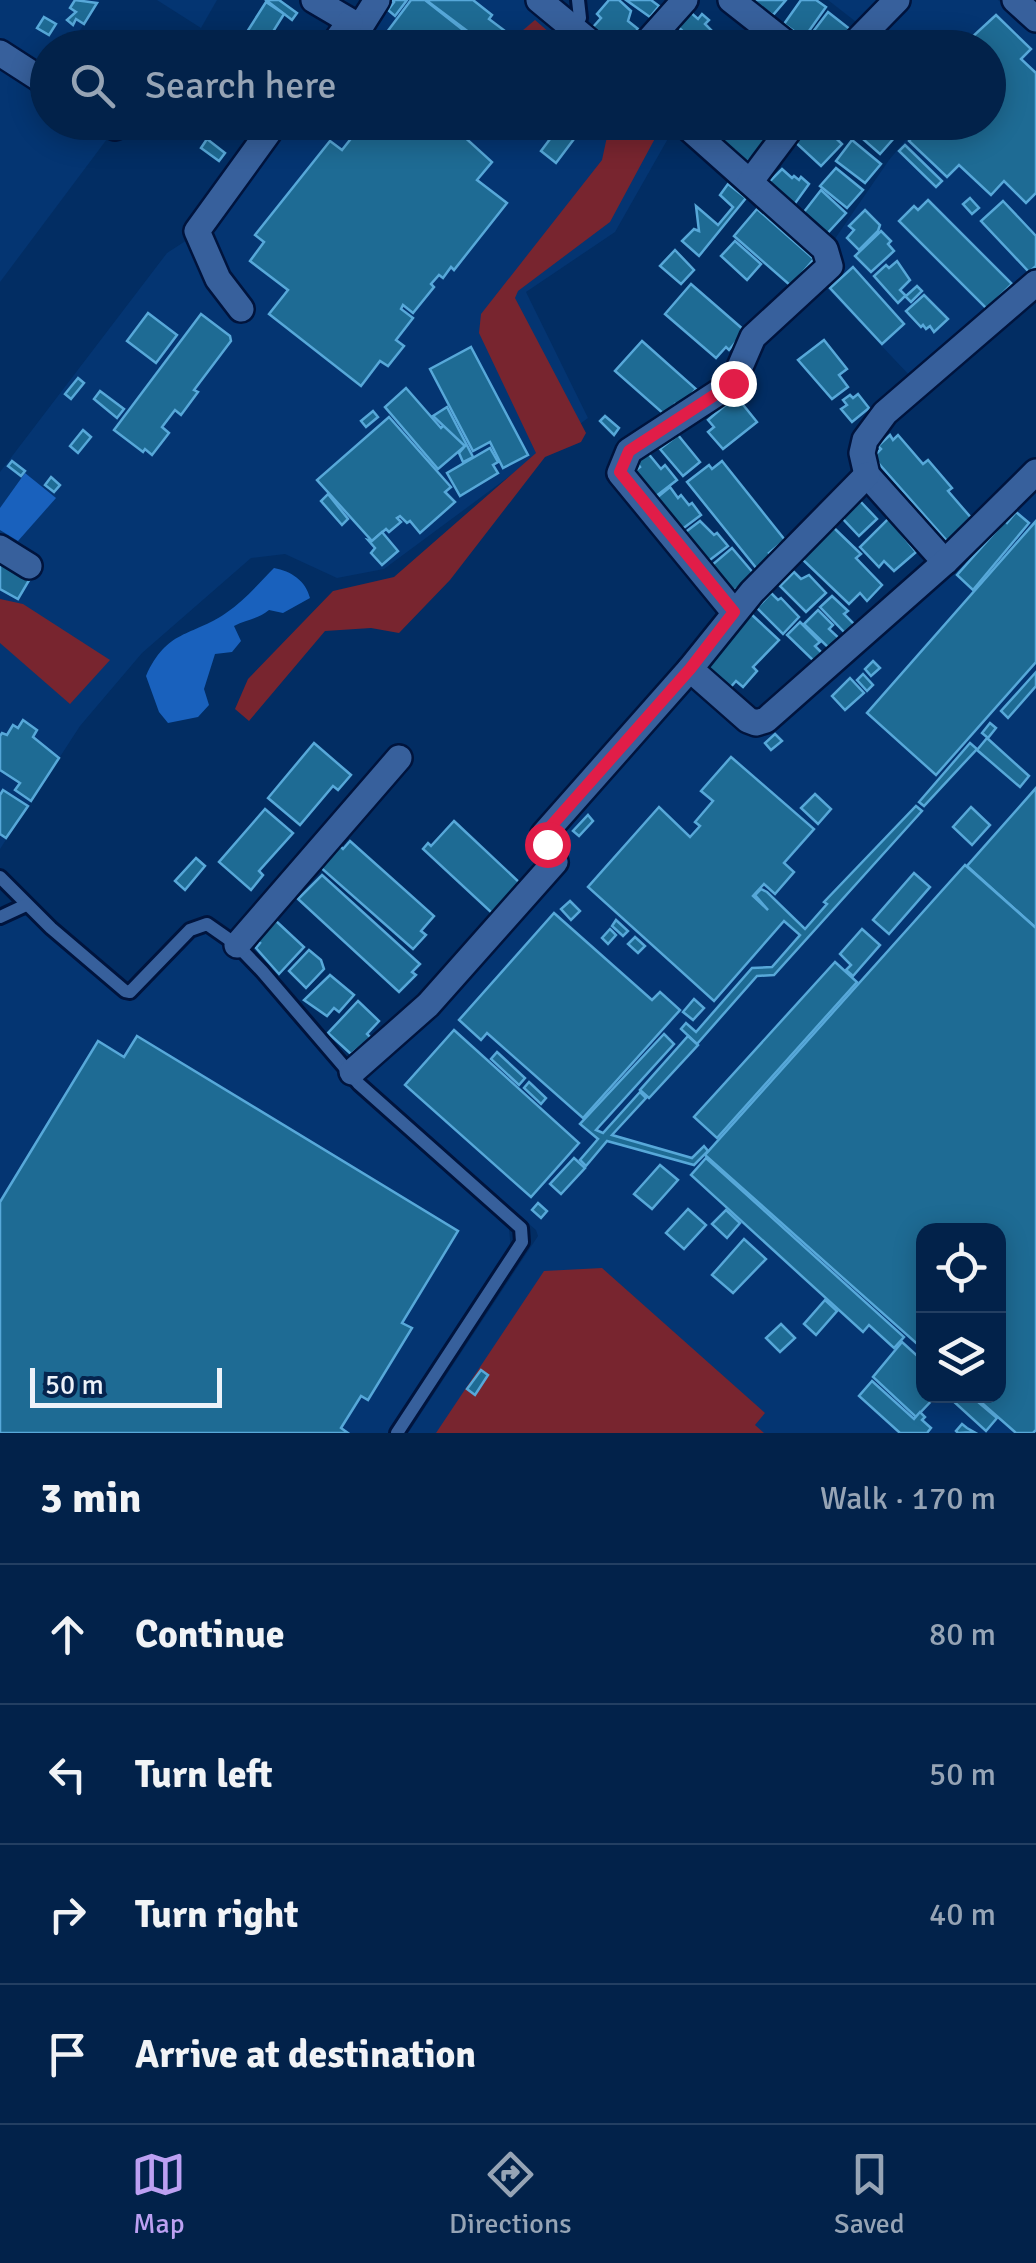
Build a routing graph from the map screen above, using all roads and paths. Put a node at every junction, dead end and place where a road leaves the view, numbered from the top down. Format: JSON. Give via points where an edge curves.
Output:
{"nodes":[{"id":1,"x":314,"y":0,"type":"edge"},
{"id":2,"x":378,"y":0,"type":"edge"},
{"id":3,"x":539,"y":0,"type":"edge"},
{"id":4,"x":578,"y":0,"type":"edge"},
{"id":5,"x":685,"y":0,"type":"edge"},
{"id":6,"x":731,"y":0,"type":"edge"},
{"id":7,"x":897,"y":0,"type":"edge"},
{"id":8,"x":1015,"y":0,"type":"edge"},
{"id":9,"x":1036,"y":19,"type":"edge"},
{"id":10,"x":350,"y":22,"type":"junction"},
{"id":11,"x":574,"y":26,"type":"junction"},
{"id":12,"x":344,"y":30,"type":"edge"},
{"id":13,"x":578,"y":30,"type":"edge"},
{"id":14,"x":658,"y":30,"type":"edge"},
{"id":15,"x":769,"y":30,"type":"edge"},
{"id":16,"x":868,"y":30,"type":"edge"},
{"id":17,"x":0,"y":53,"type":"edge"},
{"id":18,"x":30,"y":72,"type":"edge"},
{"id":19,"x":263,"y":140,"type":"edge"},
{"id":20,"x":702,"y":140,"type":"edge"},
{"id":21,"x":782,"y":140,"type":"edge"},
{"id":22,"x":750,"y":182,"type":"junction"},
{"id":23,"x":1036,"y":283,"type":"edge"},
{"id":24,"x":241,"y":309,"type":"dead end"},
{"id":25,"x":1036,"y":472,"type":"edge"},
{"id":26,"x":868,"y":475,"type":"junction"},
{"id":27,"x":0,"y":548,"type":"edge"},
{"id":28,"x":945,"y":562,"type":"junction"},
{"id":29,"x":28,"y":566,"type":"dead end"},
{"id":30,"x":734,"y":612,"type":"junction"},
{"id":31,"x":690,"y":669,"type":"junction"},
{"id":32,"x":399,"y":758,"type":"dead end"},
{"id":33,"x":0,"y":877,"type":"edge"},
{"id":34,"x":26,"y":905,"type":"junction"},
{"id":35,"x":0,"y":916,"type":"edge"},
{"id":36,"x":237,"y":945,"type":"junction"},
{"id":37,"x":352,"y":1072,"type":"junction"},
{"id":38,"x":397,"y":1433,"type":"edge"}],
"edges":[{"from":1,"to":10,"type":"street"},
{"from":2,"to":10,"type":"street","via":[[360,27]]},
{"from":3,"to":11,"type":"street"},
{"from":4,"to":11,"type":"lane"},
{"from":5,"to":14,"type":"street"},
{"from":6,"to":15,"type":"street"},
{"from":7,"to":16,"type":"street"},
{"from":8,"to":9,"type":"street"},
{"from":10,"to":12,"type":"street"},
{"from":11,"to":13,"type":"street"},
{"from":17,"to":18,"type":"street"},
{"from":19,"to":24,"type":"street","via":[[197,231]]},
{"from":20,"to":22,"type":"street"},
{"from":21,"to":22,"type":"street"},
{"from":22,"to":30,"type":"street","via":[[824,250],[830,266],[753,336],[733,383],[629,451],[620,472]]},
{"from":23,"to":26,"type":"street","via":[[885,413],[865,440]]},
{"from":25,"to":28,"type":"street"},
{"from":26,"to":28,"type":"street"},
{"from":26,"to":30,"type":"street"},
{"from":27,"to":29,"type":"street"},
{"from":28,"to":31,"type":"street","via":[[766,720],[748,720]]},
{"from":30,"to":31,"type":"street"},
{"from":31,"to":37,"type":"street","via":[[544,834],[555,862],[428,1005]]},
{"from":32,"to":36,"type":"street"},
{"from":33,"to":34,"type":"lane"},
{"from":34,"to":35,"type":"lane"},
{"from":34,"to":36,"type":"lane","via":[[130,992],[190,930],[206,924]]},
{"from":36,"to":37,"type":"lane"},
{"from":37,"to":38,"type":"lane","via":[[520,1228],[522,1242]]}]}
